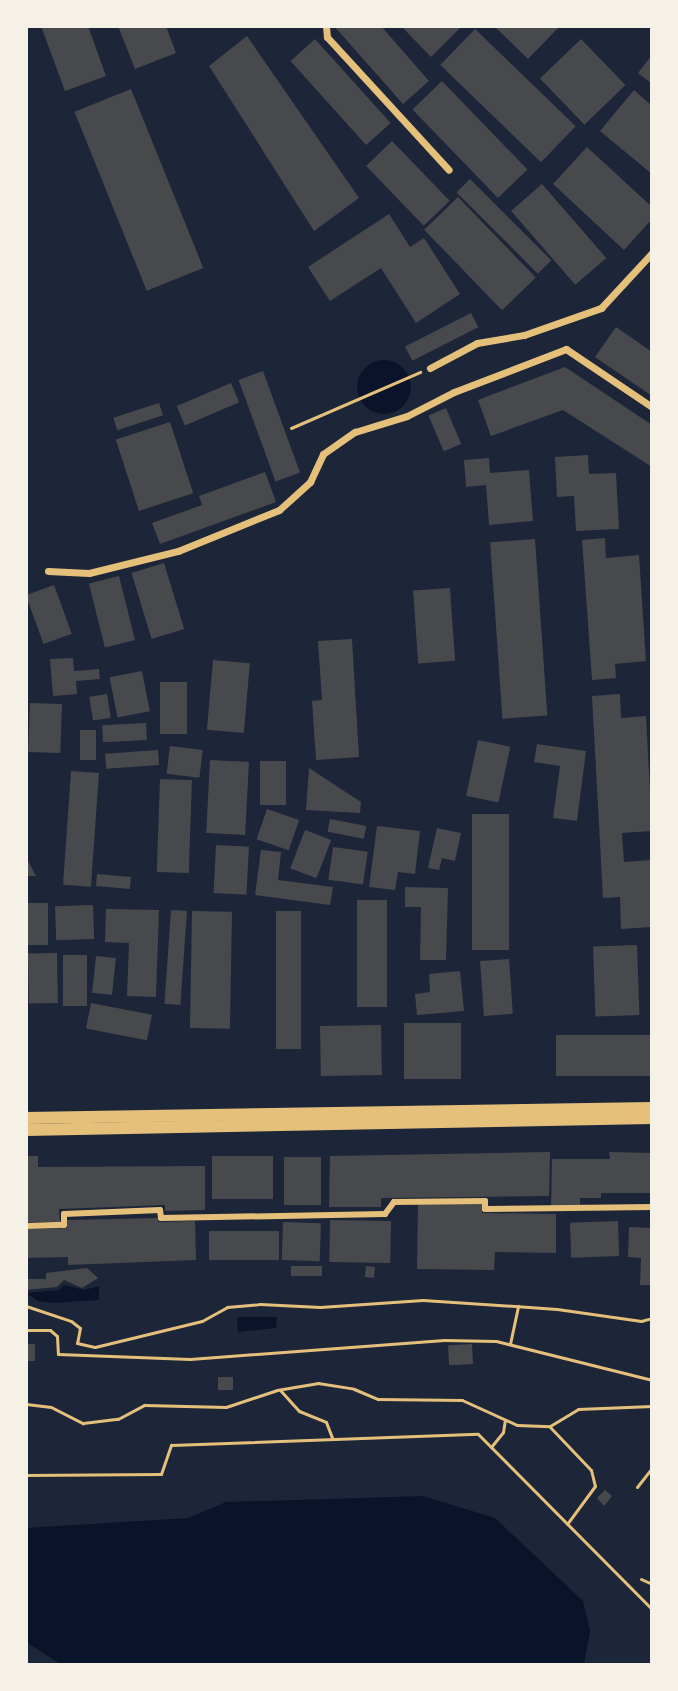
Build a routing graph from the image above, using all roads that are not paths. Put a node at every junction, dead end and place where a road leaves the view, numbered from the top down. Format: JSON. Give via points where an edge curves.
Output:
{"nodes":[{"id":1,"x":326,"y":26,"type":"edge"},
{"id":2,"x":449,"y":170,"type":"dead end"},
{"id":3,"x":652,"y":253,"type":"edge"},
{"id":4,"x":430,"y":368,"type":"road end"},
{"id":5,"x":652,"y":407,"type":"edge"},
{"id":6,"x":48,"y":571,"type":"dead end"},
{"id":7,"x":652,"y":1108,"type":"edge"},
{"id":8,"x":26,"y":1118,"type":"edge"},
{"id":9,"x":652,"y":1118,"type":"edge"},
{"id":10,"x":26,"y":1130,"type":"edge"},
{"id":11,"x":652,"y":1207,"type":"edge"},
{"id":12,"x":26,"y":1226,"type":"edge"}],
"edges":[{"from":1,"to":2,"type":"street","via":[[327,37]]},
{"from":3,"to":4,"type":"street","via":[[601,308],[524,335],[477,343]]},
{"from":5,"to":6,"type":"street","via":[[566,349],[355,432],[323,454],[310,482],[279,510],[178,551],[89,573]]},
{"from":7,"to":8,"type":"main road"},
{"from":9,"to":10,"type":"main road"},
{"from":11,"to":12,"type":"street","via":[[485,1209],[485,1201],[394,1202],[385,1214],[161,1218],[160,1210],[64,1214],[64,1225]]}]}
